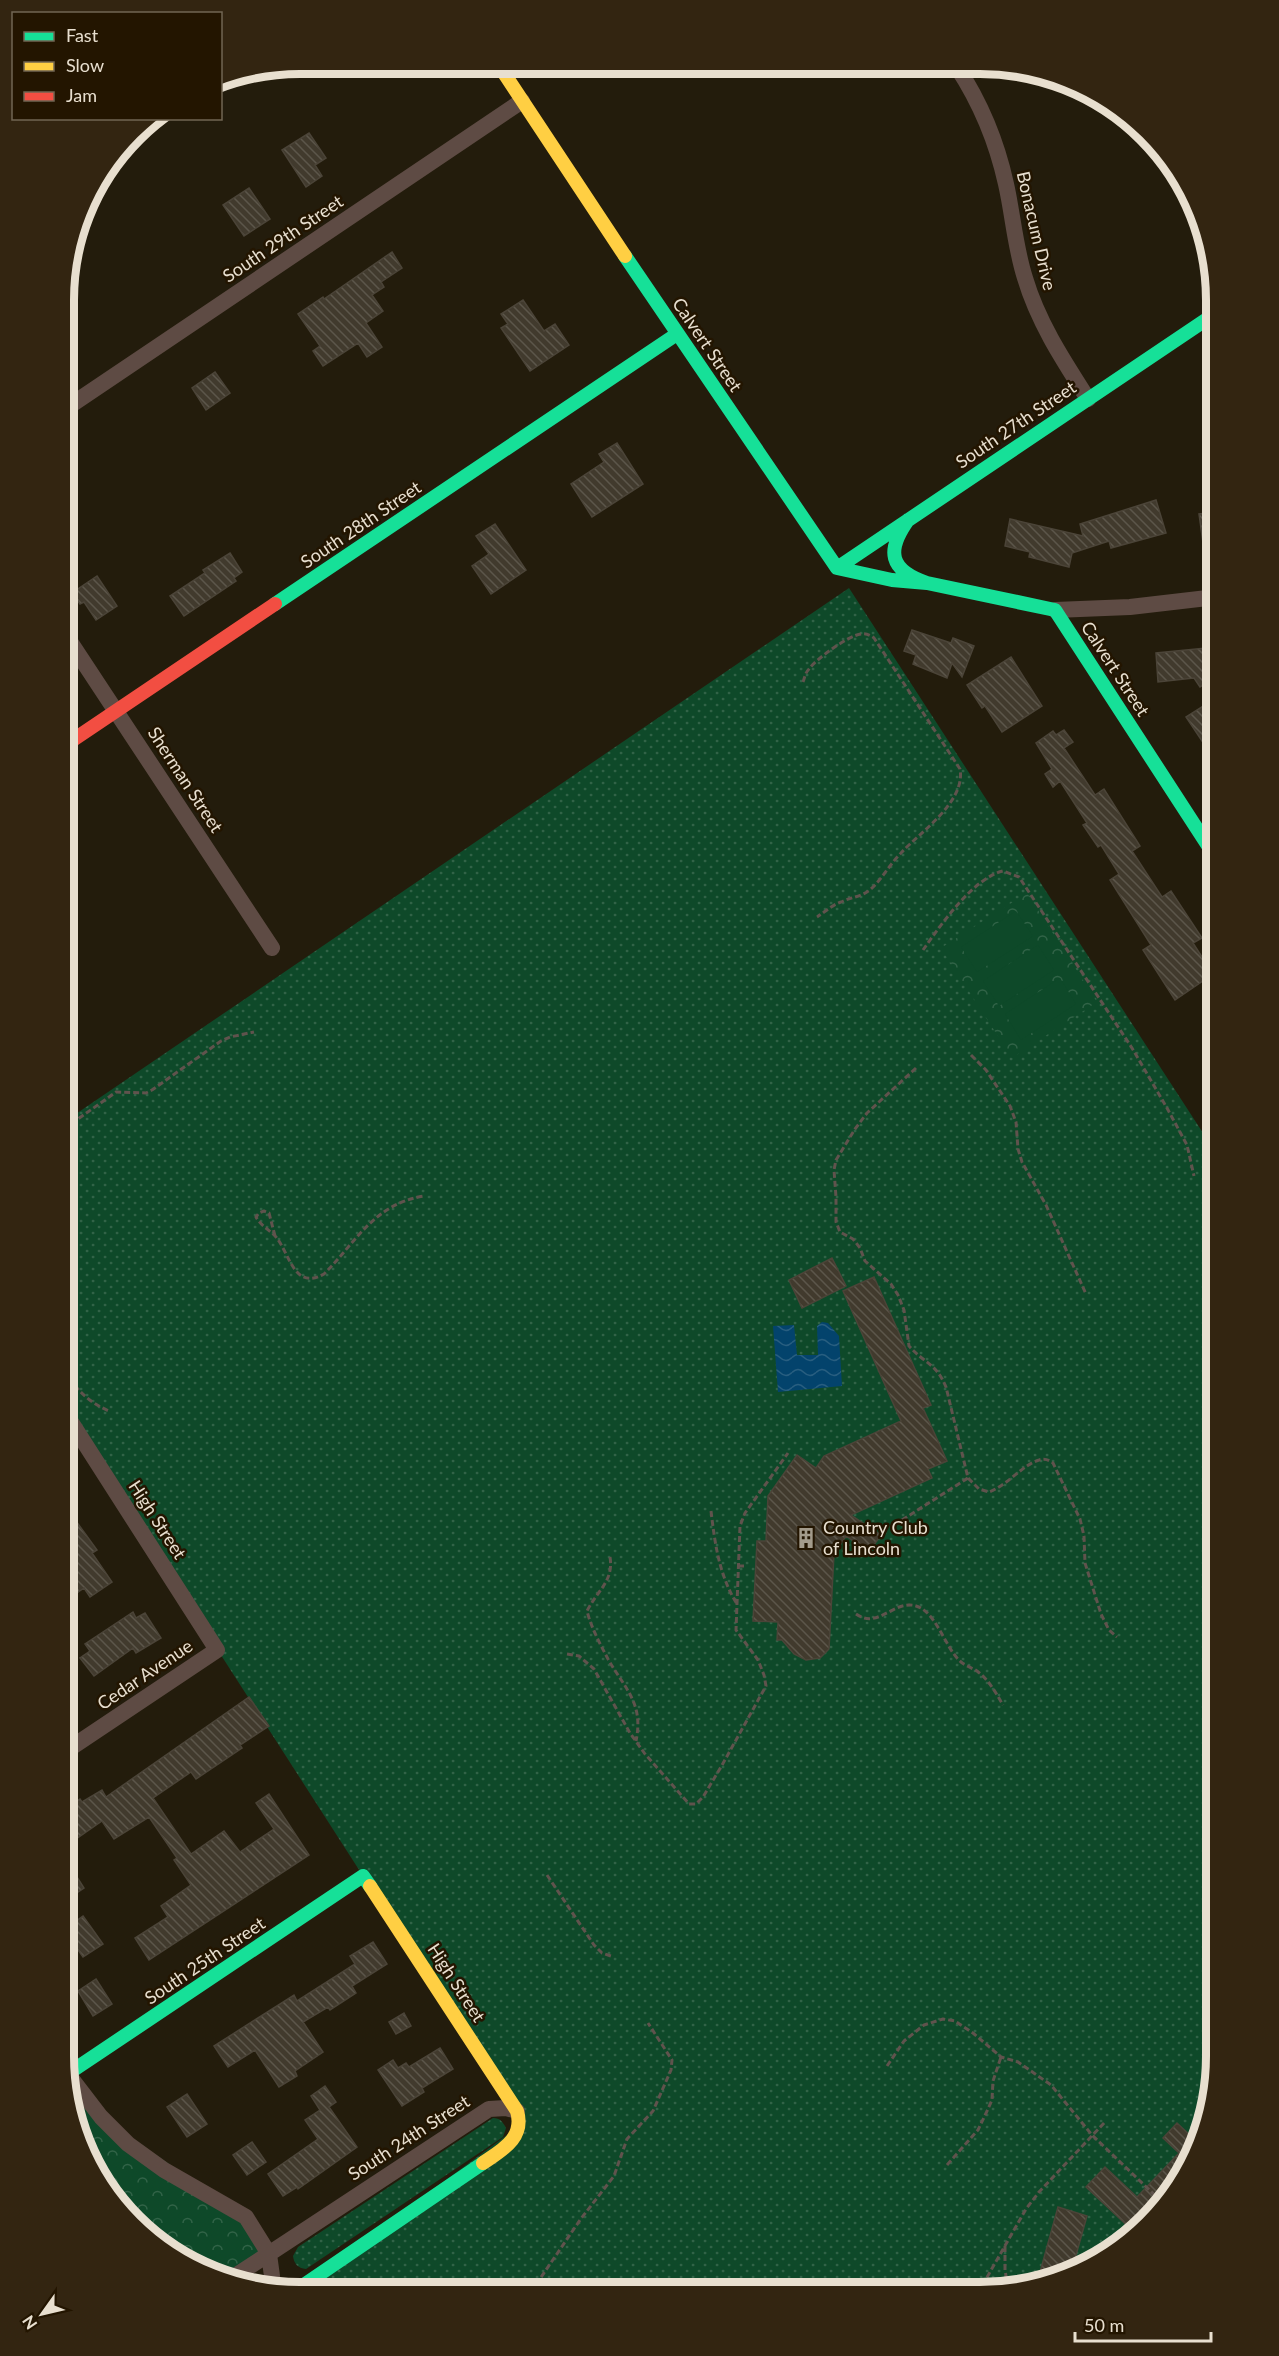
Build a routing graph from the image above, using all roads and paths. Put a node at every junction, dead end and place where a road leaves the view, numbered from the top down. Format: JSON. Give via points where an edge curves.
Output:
{"nodes":[{"id":1,"x":504,"y":74,"type":"edge"},
{"id":2,"x":961,"y":74,"type":"edge"},
{"id":3,"x":522,"y":101,"type":"junction"},
{"id":4,"x":1206,"y":320,"type":"edge"},
{"id":5,"x":677,"y":333,"type":"junction"},
{"id":6,"x":1088,"y":399,"type":"junction"},
{"id":7,"x":74,"y":403,"type":"edge"},
{"id":8,"x":908,"y":520,"type":"junction"},
{"id":9,"x":837,"y":568,"type":"junction"},
{"id":10,"x":927,"y":583,"type":"junction"},
{"id":11,"x":1206,"y":598,"type":"edge"},
{"id":12,"x":1055,"y":610,"type":"junction"},
{"id":13,"x":74,"y":647,"type":"edge"},
{"id":14,"x":803,"y":682,"type":"dead end"},
{"id":15,"x":117,"y":711,"type":"junction"},
{"id":16,"x":74,"y":739,"type":"edge"},
{"id":17,"x":1206,"y":843,"type":"edge"},
{"id":18,"x":817,"y":917,"type":"dead end"},
{"id":19,"x":272,"y":948,"type":"dead end"},
{"id":20,"x":923,"y":950,"type":"dead end"},
{"id":21,"x":255,"y":1032,"type":"dead end"},
{"id":22,"x":971,"y":1055,"type":"dead end"},
{"id":23,"x":916,"y":1068,"type":"dead end"},
{"id":24,"x":74,"y":1122,"type":"edge"},
{"id":25,"x":1194,"y":1176,"type":"dead end"},
{"id":26,"x":424,"y":1196,"type":"dead end"},
{"id":27,"x":275,"y":1236,"type":"junction"},
{"id":28,"x":1086,"y":1294,"type":"dead end"},
{"id":29,"x":74,"y":1385,"type":"edge"},
{"id":30,"x":109,"y":1411,"type":"dead end"},
{"id":31,"x":74,"y":1427,"type":"edge"},
{"id":32,"x":788,"y":1453,"type":"dead end"},
{"id":33,"x":968,"y":1478,"type":"junction"},
{"id":34,"x":711,"y":1510,"type":"dead end"},
{"id":35,"x":902,"y":1520,"type":"dead end"},
{"id":36,"x":610,"y":1557,"type":"dead end"},
{"id":37,"x":738,"y":1566,"type":"junction"},
{"id":38,"x":746,"y":1566,"type":"dead end"},
{"id":39,"x":738,"y":1605,"type":"junction"},
{"id":40,"x":856,"y":1614,"type":"dead end"},
{"id":41,"x":1117,"y":1637,"type":"dead end"},
{"id":42,"x":217,"y":1650,"type":"joint"},
{"id":43,"x":567,"y":1654,"type":"dead end"},
{"id":44,"x":1003,"y":1705,"type":"dead end"},
{"id":45,"x":636,"y":1741,"type":"junction"},
{"id":46,"x":74,"y":1746,"type":"edge"},
{"id":47,"x":547,"y":1875,"type":"dead end"},
{"id":48,"x":363,"y":1876,"type":"joint"},
{"id":49,"x":611,"y":1956,"type":"dead end"},
{"id":50,"x":648,"y":2023,"type":"dead end"},
{"id":51,"x":1001,"y":2056,"type":"junction"},
{"id":52,"x":887,"y":2066,"type":"dead end"},
{"id":53,"x":74,"y":2067,"type":"edge"},
{"id":54,"x":75,"y":2083,"type":"edge"},
{"id":55,"x":517,"y":2111,"type":"junction"},
{"id":56,"x":1105,"y":2122,"type":"dead end"},
{"id":57,"x":1092,"y":2135,"type":"junction"},
{"id":58,"x":947,"y":2165,"type":"dead end"},
{"id":59,"x":1156,"y":2197,"type":"edge"},
{"id":60,"x":1005,"y":2244,"type":"junction"},
{"id":61,"x":269,"y":2254,"type":"junction"},
{"id":62,"x":238,"y":2274,"type":"edge"},
{"id":63,"x":273,"y":2281,"type":"edge"},
{"id":64,"x":1007,"y":2281,"type":"edge"},
{"id":65,"x":308,"y":2282,"type":"edge"},
{"id":66,"x":538,"y":2282,"type":"edge"},
{"id":67,"x":984,"y":2282,"type":"edge"}],
"edges":[{"from":1,"to":3,"type":"street","name":"Calvert Street"},
{"from":2,"to":6,"type":"street","name":"Bonacum Drive","via":[[995,145],[1024,278],[1038,315]]},
{"from":3,"to":5,"type":"street","name":"Calvert Street"},
{"from":3,"to":7,"type":"street","name":"South 29th Street"},
{"from":4,"to":6,"type":"street","name":"South 27th Street"},
{"from":5,"to":9,"type":"street","name":"Calvert Street"},
{"from":5,"to":15,"type":"street","name":"South 28th Street"},
{"from":6,"to":8,"type":"street","name":"South 27th Street"},
{"from":8,"to":9,"type":"street","name":"South 27th Street"},
{"from":8,"to":10,"type":"street","via":[[895,542],[894,557],[902,570]]},
{"from":9,"to":10,"type":"street"},
{"from":10,"to":12,"type":"street"},
{"from":11,"to":12,"type":"street"},
{"from":12,"to":17,"type":"street","name":"Calvert Street"},
{"from":13,"to":15,"type":"street","name":"Sherman Street"},
{"from":14,"to":18,"type":"path","via":[[818,659],[854,636],[862,633],[874,638],[960,769],[962,778],[935,822],[901,853],[870,890],[835,904]]},
{"from":15,"to":16,"type":"street","name":"South 28th Street"},
{"from":15,"to":19,"type":"street","name":"Sherman Street"},
{"from":20,"to":25,"type":"path","via":[[985,879],[1003,871],[1019,877],[1132,1048],[1187,1145]]},
{"from":21,"to":24,"type":"path","via":[[221,1041],[146,1093],[116,1092]]},
{"from":22,"to":28,"type":"path","via":[[1010,1106],[1022,1162]]},
{"from":23,"to":33,"type":"path","via":[[867,1113],[836,1160],[836,1222],[840,1232],[860,1248],[865,1261],[891,1284],[904,1310],[909,1346],[941,1375]]},
{"from":26,"to":27,"type":"path","via":[[406,1199],[382,1212],[316,1279],[300,1275]]},
{"from":27,"to":27,"type":"path","via":[[269,1213],[259,1213],[256,1217],[260,1224]]},
{"from":29,"to":30,"type":"path","via":[[82,1396]]},
{"from":31,"to":42,"type":"street","name":"High Street"},
{"from":32,"to":37,"type":"path","via":[[745,1513],[740,1526]]},
{"from":33,"to":35,"type":"path"},
{"from":33,"to":41,"type":"path","via":[[979,1489],[989,1492],[1040,1460],[1053,1463],[1080,1519],[1085,1563],[1101,1614]]},
{"from":34,"to":39,"type":"path","via":[[717,1556]]},
{"from":36,"to":45,"type":"path","via":[[609,1579],[587,1611],[609,1660],[635,1703]]},
{"from":37,"to":38,"type":"path"},
{"from":37,"to":39,"type":"path"},
{"from":39,"to":45,"type":"path","via":[[736,1630],[758,1660],[766,1686],[703,1797],[696,1804],[689,1804]]},
{"from":40,"to":44,"type":"path","via":[[878,1618],[908,1605],[917,1606],[925,1611],[961,1662],[990,1684]]},
{"from":42,"to":46,"type":"street","name":"Cedar Avenue"},
{"from":43,"to":45,"type":"path","via":[[579,1656],[594,1669]]},
{"from":47,"to":49,"type":"path","via":[[594,1945]]},
{"from":48,"to":53,"type":"street","name":"South 25th Street"},
{"from":48,"to":55,"type":"street","name":"High Street"},
{"from":50,"to":66,"type":"path","via":[[672,2060],[666,2082],[652,2111],[627,2139],[610,2182]]},
{"from":51,"to":52,"type":"path","via":[[955,2021],[943,2019],[915,2031]]},
{"from":51,"to":57,"type":"path","via":[[1051,2085]]},
{"from":51,"to":58,"type":"path","via":[[992,2100],[978,2130]]},
{"from":54,"to":61,"type":"street","via":[[128,2144],[164,2170],[246,2217]]},
{"from":55,"to":61,"type":"street","name":"South 24th Street","via":[[489,2109]]},
{"from":55,"to":65,"type":"street","via":[[519,2126],[509,2145]]},
{"from":56,"to":57,"type":"path"},
{"from":57,"to":59,"type":"path"},
{"from":57,"to":60,"type":"path","via":[[1038,2192]]},
{"from":60,"to":64,"type":"path"},
{"from":60,"to":67,"type":"path"},
{"from":61,"to":62,"type":"street","name":"South 24th Street"},
{"from":61,"to":63,"type":"street"}]}
